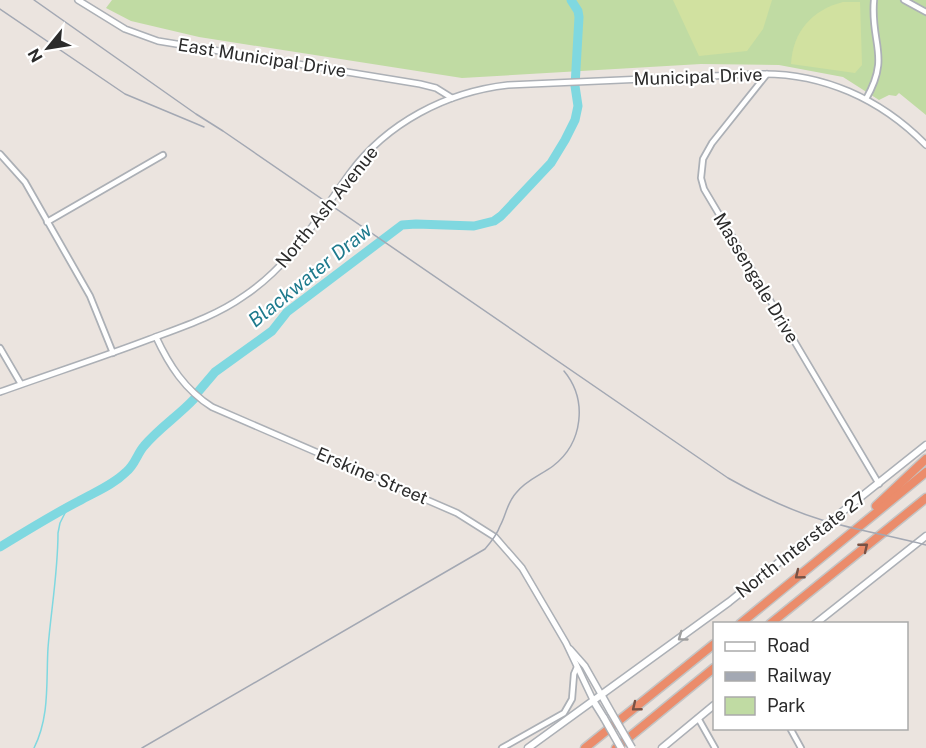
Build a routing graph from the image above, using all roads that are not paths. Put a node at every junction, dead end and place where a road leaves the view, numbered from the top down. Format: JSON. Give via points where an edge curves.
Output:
{"nodes":[{"id":1,"x":78,"y":0,"type":"edge"},
{"id":2,"x":874,"y":0,"type":"edge"},
{"id":3,"x":904,"y":0,"type":"edge"},
{"id":4,"x":926,"y":12,"type":"edge"},
{"id":5,"x":767,"y":74,"type":"junction"},
{"id":6,"x":452,"y":98,"type":"junction"},
{"id":7,"x":866,"y":99,"type":"junction"},
{"id":8,"x":926,"y":145,"type":"edge"},
{"id":9,"x":0,"y":154,"type":"edge"},
{"id":10,"x":163,"y":155,"type":"dead end"},
{"id":11,"x":47,"y":222,"type":"junction"},
{"id":12,"x":156,"y":337,"type":"junction"},
{"id":13,"x":0,"y":348,"type":"edge"},
{"id":14,"x":113,"y":353,"type":"junction"},
{"id":15,"x":21,"y":384,"type":"junction"},
{"id":16,"x":0,"y":392,"type":"edge"},
{"id":17,"x":926,"y":445,"type":"edge"},
{"id":18,"x":926,"y":459,"type":"edge"},
{"id":19,"x":926,"y":472,"type":"edge"},
{"id":20,"x":879,"y":484,"type":"junction"},
{"id":21,"x":926,"y":500,"type":"edge"},
{"id":22,"x":926,"y":536,"type":"edge"},
{"id":23,"x":820,"y":558,"type":"junction"},
{"id":24,"x":742,"y":622,"type":"edge"},
{"id":25,"x":772,"y":622,"type":"edge"},
{"id":26,"x":818,"y":622,"type":"edge"},
{"id":27,"x":566,"y":643,"type":"junction"},
{"id":28,"x":713,"y":645,"type":"edge"},
{"id":29,"x":577,"y":667,"type":"junction"},
{"id":30,"x":713,"y":669,"type":"edge"},
{"id":31,"x":602,"y":696,"type":"junction"},
{"id":32,"x":594,"y":702,"type":"junction"},
{"id":33,"x":713,"y":706,"type":"edge"},
{"id":34,"x":698,"y":718,"type":"junction"},
{"id":35,"x":791,"y":730,"type":"edge"},
{"id":36,"x":502,"y":748,"type":"edge"},
{"id":37,"x":528,"y":748,"type":"edge"},
{"id":38,"x":583,"y":748,"type":"edge"},
{"id":39,"x":616,"y":748,"type":"edge"},
{"id":40,"x":621,"y":748,"type":"edge"},
{"id":41,"x":632,"y":748,"type":"edge"},
{"id":42,"x":662,"y":748,"type":"edge"},
{"id":43,"x":715,"y":748,"type":"edge"},
{"id":44,"x":801,"y":748,"type":"edge"}],
"edges":[{"from":1,"to":6,"type":"street","name":"East Municipal Drive","via":[[125,29],[158,40],[420,84]]},
{"from":2,"to":7,"type":"street","via":[[880,64]]},
{"from":3,"to":4,"type":"street"},
{"from":5,"to":6,"type":"street","name":"Municipal Drive","via":[[493,87]]},
{"from":5,"to":7,"type":"street","name":"Municipal Drive","via":[[825,82]]},
{"from":5,"to":20,"type":"street","name":"Massengale Drive","via":[[703,159],[704,189]]},
{"from":6,"to":12,"type":"street","name":"North Ash Avenue","via":[[407,120],[375,146],[351,172],[299,245],[261,283],[207,318]]},
{"from":7,"to":8,"type":"street","name":"Municipal Drive","via":[[905,125]]},
{"from":9,"to":11,"type":"street","via":[[25,182]]},
{"from":10,"to":11,"type":"street"},
{"from":11,"to":14,"type":"street","via":[[90,296]]},
{"from":12,"to":14,"type":"street","name":"North Ash Avenue"},
{"from":12,"to":27,"type":"street","name":"Erskine Street","via":[[184,384],[212,407],[457,513],[484,529],[522,568]]},
{"from":13,"to":15,"type":"street"},
{"from":14,"to":15,"type":"street","name":"North Ash Avenue"},
{"from":15,"to":16,"type":"street","name":"North Ash Avenue"},
{"from":17,"to":20,"type":"main road","name":"North Interstate 27"},
{"from":18,"to":23,"type":"highway"},
{"from":19,"to":23,"type":"highway"},
{"from":20,"to":31,"type":"main road","name":"North Interstate 27","one_way":true},
{"from":25,"to":21,"type":"highway","one_way":true},
{"from":22,"to":26,"type":"main road"},
{"from":23,"to":24,"type":"highway","one_way":true},
{"from":27,"to":29,"type":"street","name":"Erskine Street"},
{"from":27,"to":31,"type":"street","name":"Erskine Street"},
{"from":28,"to":38,"type":"highway","one_way":true},
{"from":29,"to":32,"type":"street","name":"Erskine Street"},
{"from":29,"to":36,"type":"street","via":[[572,699],[564,713]]},
{"from":30,"to":39,"type":"highway"},
{"from":31,"to":32,"type":"main road","name":"North Interstate 27"},
{"from":31,"to":41,"type":"main road","name":"Erskine Street","bridge":true},
{"from":32,"to":37,"type":"main road","name":"North Interstate 27"},
{"from":32,"to":40,"type":"main road","name":"Erskine Street","bridge":true},
{"from":33,"to":34,"type":"main road"},
{"from":34,"to":42,"type":"main road"},
{"from":34,"to":43,"type":"street"},
{"from":35,"to":44,"type":"street"}]}
